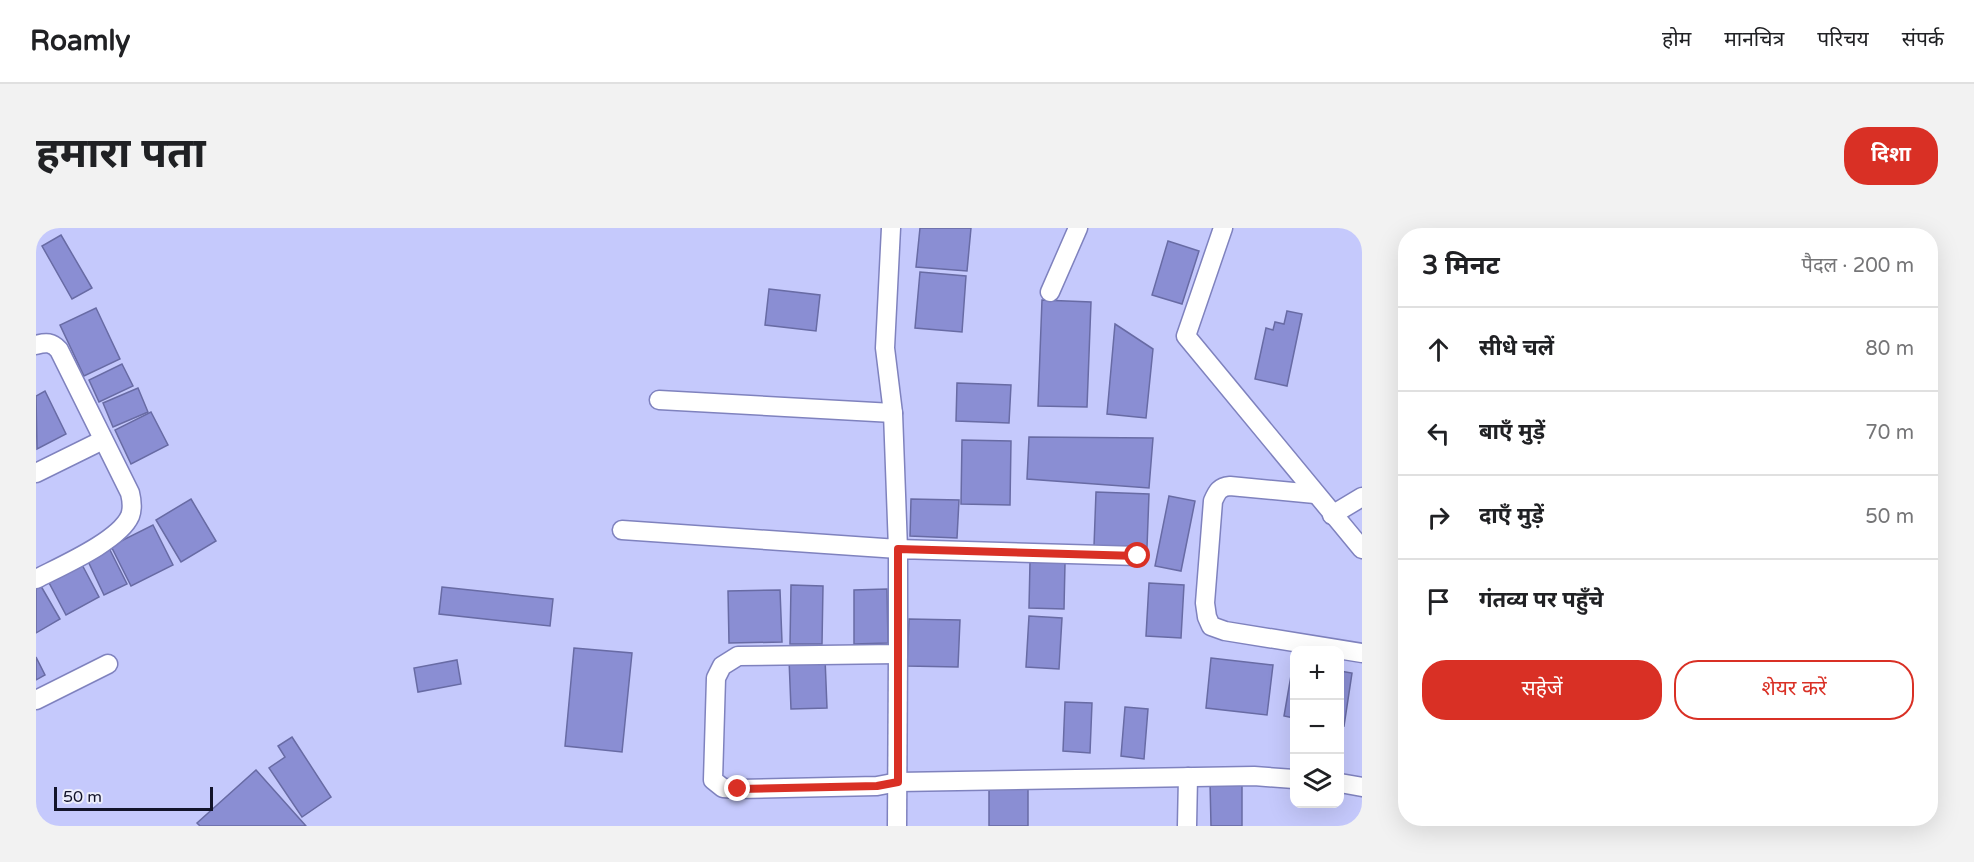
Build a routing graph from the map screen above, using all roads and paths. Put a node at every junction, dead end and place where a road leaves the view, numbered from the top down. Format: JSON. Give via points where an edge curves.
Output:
{"nodes":[{"id":1,"x":891,"y":228,"type":"edge"},
{"id":2,"x":1078,"y":228,"type":"edge"},
{"id":3,"x":1223,"y":228,"type":"edge"},
{"id":4,"x":1050,"y":292,"type":"dead end"},
{"id":5,"x":36,"y":345,"type":"edge"},
{"id":6,"x":659,"y":400,"type":"dead end"},
{"id":7,"x":893,"y":413,"type":"junction"},
{"id":8,"x":103,"y":440,"type":"junction"},
{"id":9,"x":36,"y":473,"type":"edge"},
{"id":10,"x":1315,"y":494,"type":"junction"},
{"id":11,"x":1362,"y":497,"type":"edge"},
{"id":12,"x":1332,"y":515,"type":"junction"},
{"id":13,"x":622,"y":530,"type":"dead end"},
{"id":14,"x":898,"y":549,"type":"junction"},
{"id":15,"x":1362,"y":549,"type":"edge"},
{"id":16,"x":1138,"y":556,"type":"dead end"},
{"id":17,"x":36,"y":579,"type":"edge"},
{"id":18,"x":1362,"y":653,"type":"edge"},
{"id":19,"x":898,"y":654,"type":"junction"},
{"id":20,"x":108,"y":664,"type":"dead end"},
{"id":21,"x":36,"y":700,"type":"edge"},
{"id":22,"x":1188,"y":777,"type":"junction"},
{"id":23,"x":1290,"y":779,"type":"edge"},
{"id":24,"x":898,"y":782,"type":"junction"},
{"id":25,"x":1344,"y":784,"type":"edge"},
{"id":26,"x":1362,"y":787,"type":"edge"},
{"id":27,"x":897,"y":826,"type":"edge"},
{"id":28,"x":1186,"y":826,"type":"edge"}],
"edges":[{"from":1,"to":7,"type":"street","via":[[885,348]]},
{"from":2,"to":4,"type":"street"},
{"from":3,"to":10,"type":"street","via":[[1186,336]]},
{"from":5,"to":8,"type":"street","via":[[49,343],[59,350]]},
{"from":6,"to":7,"type":"street"},
{"from":7,"to":14,"type":"street"},
{"from":8,"to":9,"type":"street"},
{"from":8,"to":17,"type":"street","via":[[130,493],[131,513],[120,530]]},
{"from":10,"to":12,"type":"street"},
{"from":10,"to":18,"type":"street","via":[[1230,486],[1217,491],[1213,501],[1207,617],[1211,626],[1225,632]]},
{"from":11,"to":12,"type":"street"},
{"from":12,"to":15,"type":"street"},
{"from":13,"to":14,"type":"street"},
{"from":14,"to":16,"type":"street"},
{"from":14,"to":19,"type":"street"},
{"from":19,"to":24,"type":"street"},
{"from":19,"to":24,"type":"street","via":[[738,656],[722,666],[716,678],[713,780],[723,788],[738,789],[877,786]]},
{"from":20,"to":21,"type":"street"},
{"from":22,"to":23,"type":"street"},
{"from":22,"to":24,"type":"street"},
{"from":22,"to":28,"type":"street"},
{"from":24,"to":27,"type":"street"},
{"from":25,"to":26,"type":"street"}]}
